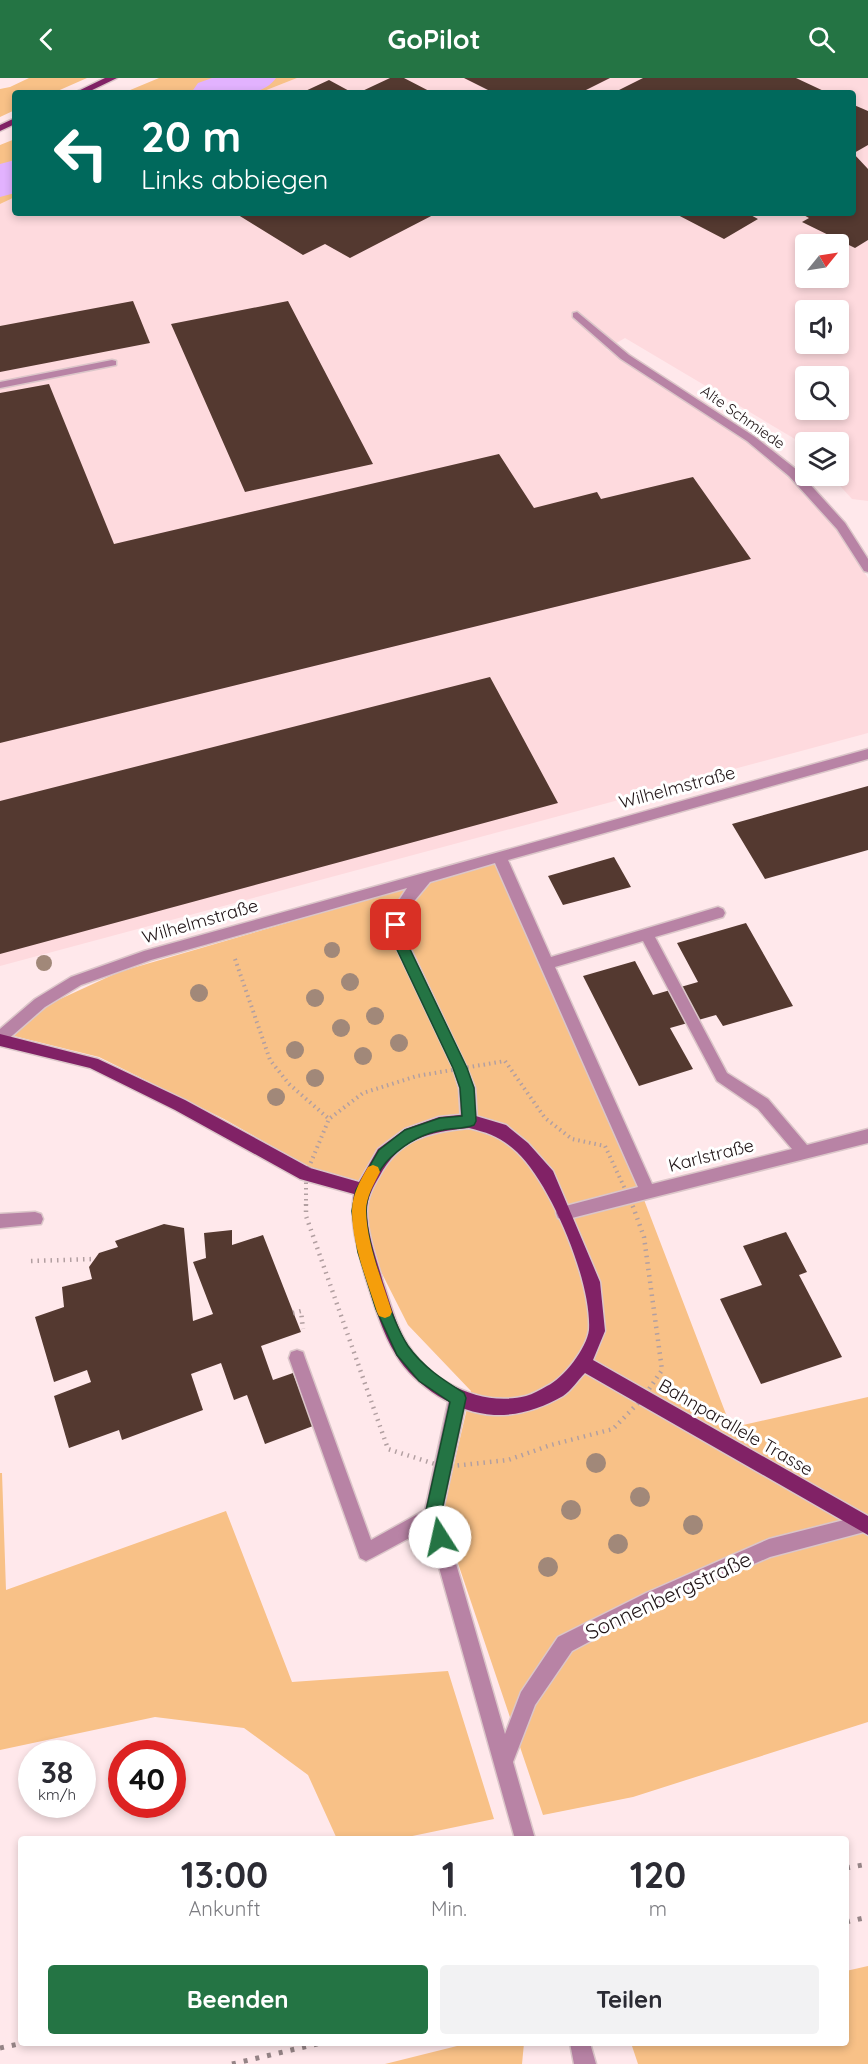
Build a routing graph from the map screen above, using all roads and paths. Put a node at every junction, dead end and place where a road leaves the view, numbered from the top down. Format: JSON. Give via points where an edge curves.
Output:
{"nodes":[{"id":1,"x":113,"y":78,"type":"edge"},
{"id":2,"x":85,"y":90,"type":"edge"},
{"id":3,"x":577,"y":315,"type":"dead end"},
{"id":4,"x":112,"y":363,"type":"dead end"},
{"id":5,"x":0,"y":385,"type":"edge"},
{"id":6,"x":868,"y":568,"type":"edge"},
{"id":7,"x":868,"y":754,"type":"edge"},
{"id":8,"x":499,"y":856,"type":"junction"},
{"id":9,"x":427,"y":876,"type":"junction"},
{"id":10,"x":718,"y":913,"type":"dead end"},
{"id":11,"x":226,"y":934,"type":"junction"},
{"id":12,"x":646,"y":934,"type":"junction"},
{"id":13,"x":547,"y":964,"type":"junction"},
{"id":14,"x":0,"y":1039,"type":"edge"},
{"id":15,"x":460,"y":1068,"type":"junction"},
{"id":16,"x":329,"y":1119,"type":"junction"},
{"id":17,"x":469,"y":1121,"type":"junction"},
{"id":18,"x":868,"y":1136,"type":"edge"},
{"id":19,"x":804,"y":1152,"type":"junction"},
{"id":20,"x":306,"y":1174,"type":"junction"},
{"id":21,"x":363,"y":1190,"type":"junction"},
{"id":22,"x":647,"y":1191,"type":"junction"},
{"id":23,"x":629,"y":1196,"type":"junction"},
{"id":24,"x":564,"y":1213,"type":"junction"},
{"id":25,"x":35,"y":1219,"type":"dead end"},
{"id":26,"x":0,"y":1221,"type":"edge"},
{"id":27,"x":94,"y":1260,"type":"dead end"},
{"id":28,"x":32,"y":1261,"type":"dead end"},
{"id":29,"x":297,"y":1358,"type":"dead end"},
{"id":30,"x":583,"y":1364,"type":"junction"},
{"id":31,"x":458,"y":1398,"type":"junction"},
{"id":32,"x":643,"y":1398,"type":"junction"},
{"id":33,"x":444,"y":1467,"type":"junction"},
{"id":34,"x":433,"y":1515,"type":"junction"},
{"id":35,"x":866,"y":1525,"type":"edge"},
{"id":36,"x":504,"y":1760,"type":"junction"},
{"id":37,"x":524,"y":1836,"type":"edge"},
{"id":38,"x":581,"y":2046,"type":"edge"},
{"id":39,"x":585,"y":2064,"type":"edge"}],
"edges":[{"from":1,"to":2,"type":"main road"},
{"from":3,"to":6,"type":"street","name":"Alte Schmiede","via":[[625,357],[751,439],[793,472],[841,526]]},
{"from":4,"to":5,"type":"street"},
{"from":7,"to":8,"type":"street","name":"Wilhelmstraße"},
{"from":8,"to":9,"type":"street","name":"Wilhelmstraße"},
{"from":8,"to":13,"type":"street"},
{"from":9,"to":11,"type":"street","name":"Wilhelmstraße"},
{"from":9,"to":15,"type":"street","via":[[398,909],[396,925]]},
{"from":10,"to":12,"type":"street"},
{"from":11,"to":14,"type":"street","name":"Wilhelmstraße","via":[[75,981],[40,1003]]},
{"from":11,"to":16,"type":"path","via":[[270,1060],[289,1084]]},
{"from":12,"to":13,"type":"street"},
{"from":12,"to":19,"type":"street","via":[[722,1077],[763,1104]]},
{"from":13,"to":22,"type":"street"},
{"from":14,"to":20,"type":"main road","name":"Wilhelmstraße","via":[[93,1063]]},
{"from":15,"to":16,"type":"path","via":[[363,1093]]},
{"from":15,"to":17,"type":"street","via":[[467,1088]]},
{"from":15,"to":23,"type":"path","via":[[506,1061],[545,1118],[572,1139],[605,1146]]},
{"from":16,"to":20,"type":"path"},
{"from":17,"to":21,"type":"main road","via":[[440,1124],[410,1134],[384,1155]]},
{"from":17,"to":24,"type":"main road","via":[[501,1130],[523,1148],[546,1176]]},
{"from":18,"to":19,"type":"street","name":"Karlstraße"},
{"from":19,"to":22,"type":"street","name":"Karlstraße"},
{"from":20,"to":21,"type":"main road","name":"Wilhelmstraße"},
{"from":20,"to":33,"type":"path","via":[[306,1216],[388,1449]]},
{"from":21,"to":31,"type":"main road","via":[[359,1211],[366,1252],[402,1350],[424,1376]]},
{"from":22,"to":23,"type":"street","name":"Karlstraße"},
{"from":23,"to":24,"type":"street","name":"Karlstraße"},
{"from":23,"to":32,"type":"path","via":[[644,1237],[662,1370]]},
{"from":24,"to":30,"type":"main road","via":[[592,1282],[597,1331]]},
{"from":25,"to":26,"type":"street"},
{"from":27,"to":28,"type":"path"},
{"from":29,"to":34,"type":"street","via":[[366,1552]]},
{"from":30,"to":31,"type":"main road","via":[[559,1389],[528,1404],[493,1407]]},
{"from":30,"to":32,"type":"main road","name":"Bahnparallele Trasse"},
{"from":31,"to":33,"type":"street"},
{"from":32,"to":33,"type":"path","via":[[613,1429],[507,1460]]},
{"from":32,"to":35,"type":"main road","name":"Bahnparallele Trasse"},
{"from":33,"to":34,"type":"street"},
{"from":34,"to":36,"type":"street"},
{"from":35,"to":36,"type":"street","name":"Sonnenbergstraße","via":[[769,1548],[652,1599],[565,1644],[528,1700]]},
{"from":36,"to":37,"type":"street"},
{"from":38,"to":39,"type":"street"}]}
